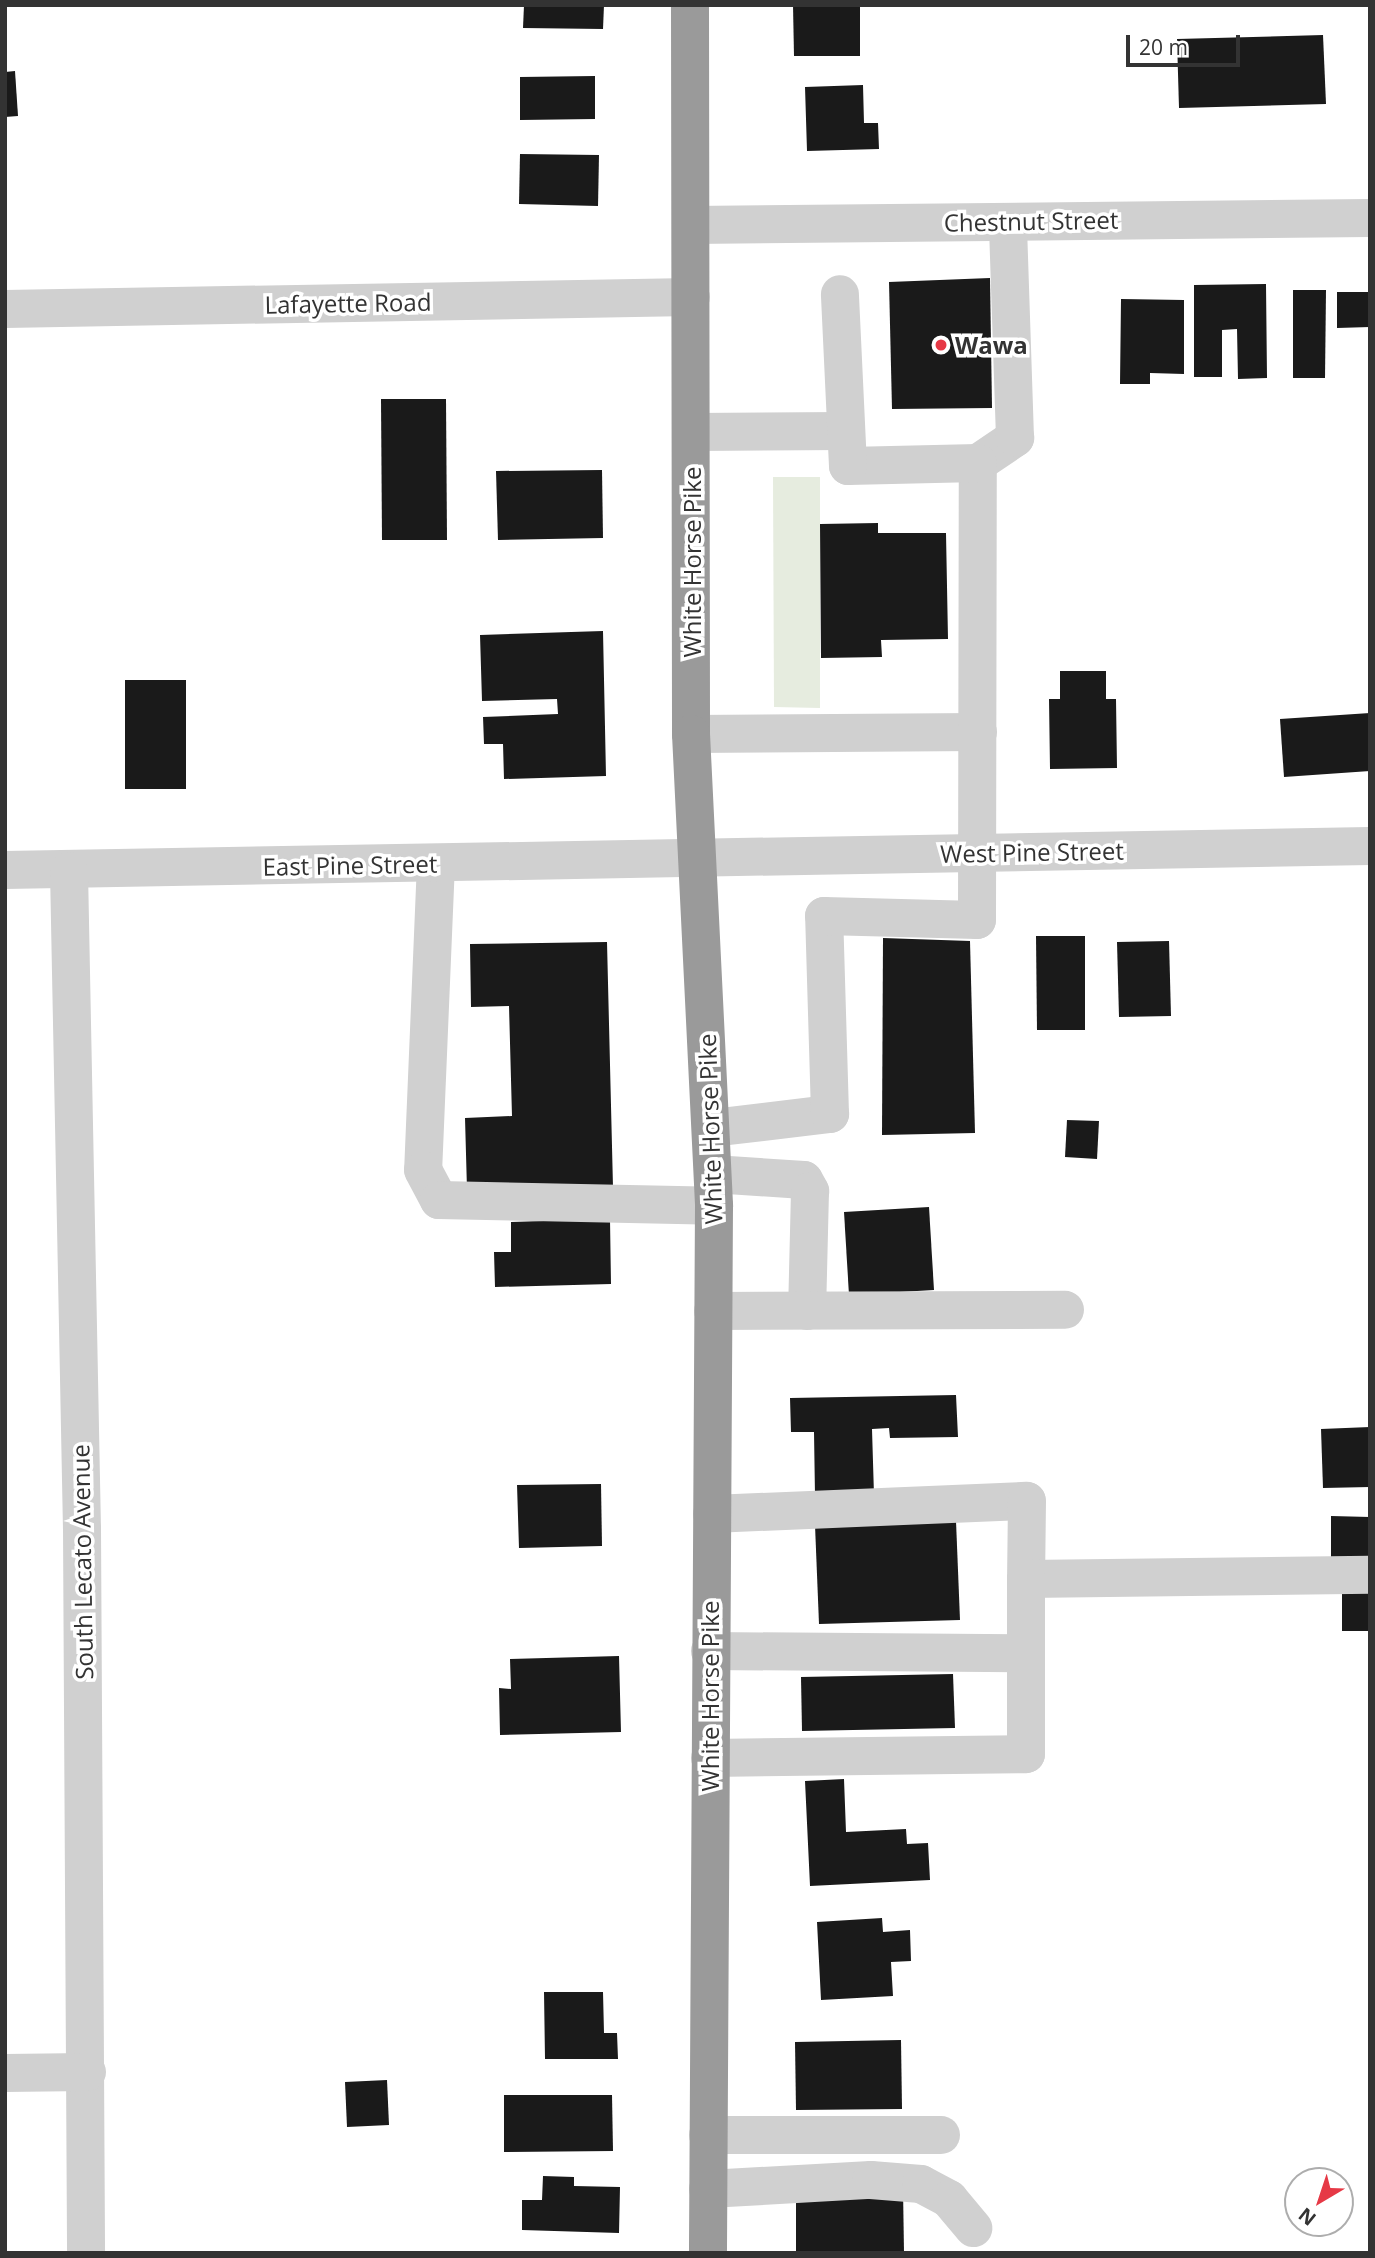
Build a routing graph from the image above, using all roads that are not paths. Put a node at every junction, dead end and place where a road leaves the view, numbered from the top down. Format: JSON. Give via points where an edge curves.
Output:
{"nodes":[{"id":1,"x":690,"y":5,"type":"edge"},
{"id":2,"x":1370,"y":218,"type":"edge"},
{"id":3,"x":1008,"y":222,"type":"junction"},
{"id":4,"x":691,"y":225,"type":"junction"},
{"id":5,"x":840,"y":294,"type":"dead end"},
{"id":6,"x":691,"y":297,"type":"junction"},
{"id":7,"x":5,"y":309,"type":"edge"},
{"id":8,"x":846,"y":431,"type":"junction"},
{"id":9,"x":693,"y":432,"type":"junction"},
{"id":10,"x":978,"y":463,"type":"junction"},
{"id":11,"x":978,"y":732,"type":"junction"},
{"id":12,"x":691,"y":734,"type":"junction"},
{"id":13,"x":1370,"y":846,"type":"edge"},
{"id":14,"x":975,"y":853,"type":"junction"},
{"id":15,"x":695,"y":856,"type":"junction"},
{"id":16,"x":436,"y":863,"type":"junction"},
{"id":17,"x":5,"y":870,"type":"edge"},
{"id":18,"x":69,"y":870,"type":"junction"},
{"id":19,"x":712,"y":1128,"type":"junction"},
{"id":20,"x":714,"y":1190,"type":"junction"},
{"id":21,"x":1065,"y":1310,"type":"dead end"},
{"id":22,"x":713,"y":1311,"type":"junction"},
{"id":23,"x":807,"y":1311,"type":"junction"},
{"id":24,"x":712,"y":1514,"type":"junction"},
{"id":25,"x":1370,"y":1574,"type":"edge"},
{"id":26,"x":1026,"y":1579,"type":"junction"},
{"id":27,"x":710,"y":1651,"type":"junction"},
{"id":28,"x":1026,"y":1653,"type":"junction"},
{"id":29,"x":710,"y":1758,"type":"junction"},
{"id":30,"x":87,"y":2072,"type":"junction"},
{"id":31,"x":5,"y":2073,"type":"edge"},
{"id":32,"x":708,"y":2135,"type":"junction"},
{"id":33,"x":941,"y":2135,"type":"dead end"},
{"id":34,"x":708,"y":2189,"type":"junction"},
{"id":35,"x":973,"y":2228,"type":"dead end"},
{"id":36,"x":86,"y":2253,"type":"edge"},
{"id":37,"x":708,"y":2253,"type":"edge"}],
"edges":[{"from":1,"to":4,"type":"highway","name":"White Horse Pike"},
{"from":2,"to":3,"type":"street","name":"Chestnut Street"},
{"from":3,"to":4,"type":"street","name":"Chestnut Street"},
{"from":3,"to":10,"type":"street","via":[[1016,438]]},
{"from":4,"to":6,"type":"highway","name":"White Horse Pike"},
{"from":5,"to":8,"type":"street"},
{"from":6,"to":7,"type":"street","name":"Lafayette Road"},
{"from":6,"to":9,"type":"highway","name":"White Horse Pike"},
{"from":8,"to":9,"type":"street"},
{"from":8,"to":10,"type":"street","via":[[848,466]]},
{"from":9,"to":12,"type":"highway","name":"White Horse Pike"},
{"from":10,"to":11,"type":"street"},
{"from":11,"to":12,"type":"street"},
{"from":11,"to":14,"type":"street"},
{"from":12,"to":15,"type":"highway","name":"White Horse Pike"},
{"from":13,"to":14,"type":"street","name":"West Pine Street"},
{"from":14,"to":15,"type":"street","name":"West Pine Street"},
{"from":14,"to":19,"type":"street","via":[[977,920],[824,916],[830,1114]]},
{"from":15,"to":16,"type":"street","name":"East Pine Street"},
{"from":15,"to":19,"type":"highway","name":"White Horse Pike"},
{"from":16,"to":18,"type":"street","name":"East Pine Street"},
{"from":16,"to":20,"type":"street","via":[[423,1170],[439,1200]]},
{"from":17,"to":18,"type":"street","name":"East Pine Street"},
{"from":18,"to":30,"type":"street","name":"South Lecato Avenue"},
{"from":19,"to":20,"type":"highway","name":"White Horse Pike"},
{"from":20,"to":22,"type":"highway","name":"White Horse Pike"},
{"from":20,"to":23,"type":"street","via":[[804,1180],[810,1191]]},
{"from":21,"to":23,"type":"street"},
{"from":22,"to":23,"type":"street"},
{"from":22,"to":24,"type":"highway","name":"White Horse Pike"},
{"from":24,"to":26,"type":"street","via":[[1027,1501]]},
{"from":24,"to":27,"type":"highway","name":"White Horse Pike"},
{"from":25,"to":26,"type":"street"},
{"from":26,"to":28,"type":"street"},
{"from":27,"to":28,"type":"street"},
{"from":27,"to":29,"type":"highway","name":"White Horse Pike"},
{"from":28,"to":29,"type":"street","via":[[1026,1754]]},
{"from":29,"to":32,"type":"highway","name":"White Horse Pike"},
{"from":30,"to":31,"type":"street"},
{"from":30,"to":36,"type":"street","name":"South Lecato Avenue"},
{"from":32,"to":33,"type":"street"},
{"from":32,"to":34,"type":"highway","name":"White Horse Pike"},
{"from":34,"to":35,"type":"street","via":[[871,2180],[921,2184],[949,2199]]},
{"from":34,"to":37,"type":"highway","name":"White Horse Pike"}]}
